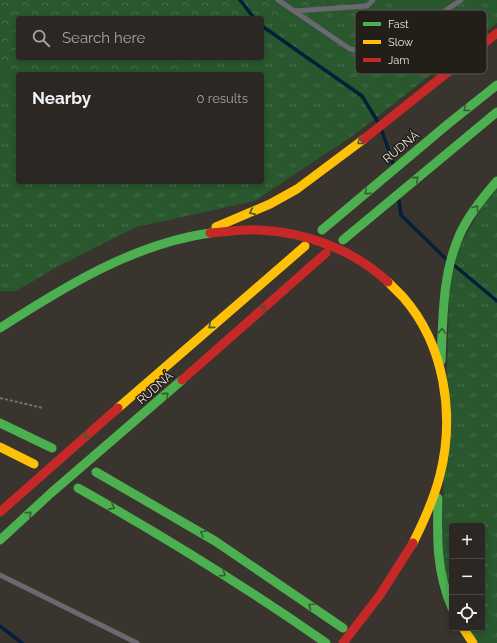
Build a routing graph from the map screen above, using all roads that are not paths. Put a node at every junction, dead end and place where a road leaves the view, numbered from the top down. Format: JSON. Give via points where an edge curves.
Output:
{"nodes":[{"id":1,"x":278,"y":0,"type":"edge"},
{"id":2,"x":373,"y":0,"type":"edge"},
{"id":3,"x":461,"y":0,"type":"edge"},
{"id":4,"x":446,"y":10,"type":"edge"},
{"id":5,"x":294,"y":11,"type":"junction"},
{"id":6,"x":497,"y":33,"type":"edge"},
{"id":7,"x":487,"y":41,"type":"edge"},
{"id":8,"x":355,"y":49,"type":"edge"},
{"id":9,"x":445,"y":74,"type":"edge"},
{"id":10,"x":497,"y":84,"type":"edge"},
{"id":11,"x":497,"y":112,"type":"edge"},
{"id":12,"x":497,"y":181,"type":"edge"},
{"id":13,"x":322,"y":230,"type":"dead end"},
{"id":14,"x":185,"y":239,"type":"junction"},
{"id":15,"x":343,"y":240,"type":"dead end"},
{"id":16,"x":305,"y":246,"type":"dead end"},
{"id":17,"x":326,"y":254,"type":"dead end"},
{"id":18,"x":31,"y":308,"type":"junction"},
{"id":19,"x":0,"y":317,"type":"edge"},
{"id":20,"x":0,"y":328,"type":"edge"},
{"id":21,"x":441,"y":370,"type":"junction"},
{"id":22,"x":0,"y":423,"type":"edge"},
{"id":23,"x":0,"y":448,"type":"edge"},
{"id":24,"x":52,"y":448,"type":"dead end"},
{"id":25,"x":34,"y":464,"type":"dead end"},
{"id":26,"x":96,"y":472,"type":"dead end"},
{"id":27,"x":438,"y":481,"type":"junction"},
{"id":28,"x":78,"y":488,"type":"dead end"},
{"id":29,"x":0,"y":512,"type":"edge"},
{"id":30,"x":0,"y":540,"type":"edge"},
{"id":31,"x":0,"y":575,"type":"edge"},
{"id":32,"x":449,"y":601,"type":"edge"},
{"id":33,"x":343,"y":628,"type":"dead end"},
{"id":34,"x":465,"y":631,"type":"edge"},
{"id":35,"x":138,"y":643,"type":"edge"},
{"id":36,"x":326,"y":643,"type":"edge"},
{"id":37,"x":343,"y":643,"type":"edge"},
{"id":38,"x":473,"y":643,"type":"edge"}],
"edges":[{"from":1,"to":5,"type":"lane"},
{"from":2,"to":5,"type":"lane","via":[[367,6]]},
{"from":3,"to":4,"type":"lane"},
{"from":5,"to":8,"type":"lane"},
{"from":6,"to":7,"type":"highway","one_way":true},
{"from":9,"to":14,"type":"highway","one_way":true,"via":[[297,189],[270,204]]},
{"from":10,"to":13,"type":"highway","name":"RUDNÁ","one_way":true},
{"from":15,"to":11,"type":"highway","one_way":true},
{"from":21,"to":12,"type":"highway","one_way":true,"via":[[443,312],[450,263],[468,219]]},
{"from":14,"to":18,"type":"highway","via":[[96,272]]},
{"from":14,"to":21,"type":"highway","via":[[222,232],[262,230],[296,234],[332,245],[362,262],[403,297],[426,331]]},
{"from":16,"to":29,"type":"highway","name":"RUDNÁ","one_way":true},
{"from":30,"to":17,"type":"highway","name":"RUDNÁ","one_way":true},
{"from":18,"to":19,"type":"highway"},
{"from":18,"to":20,"type":"highway"},
{"from":21,"to":27,"type":"highway","via":[[446,414],[443,459]]},
{"from":22,"to":24,"type":"highway"},
{"from":23,"to":25,"type":"highway"},
{"from":33,"to":26,"type":"highway","one_way":true,"via":[[215,541]]},
{"from":27,"to":32,"type":"highway","via":[[438,560]]},
{"from":27,"to":37,"type":"highway","via":[[421,527],[375,602]]},
{"from":28,"to":36,"type":"highway","one_way":true,"via":[[200,559]]},
{"from":31,"to":35,"type":"lane"},
{"from":34,"to":38,"type":"highway"}]}
